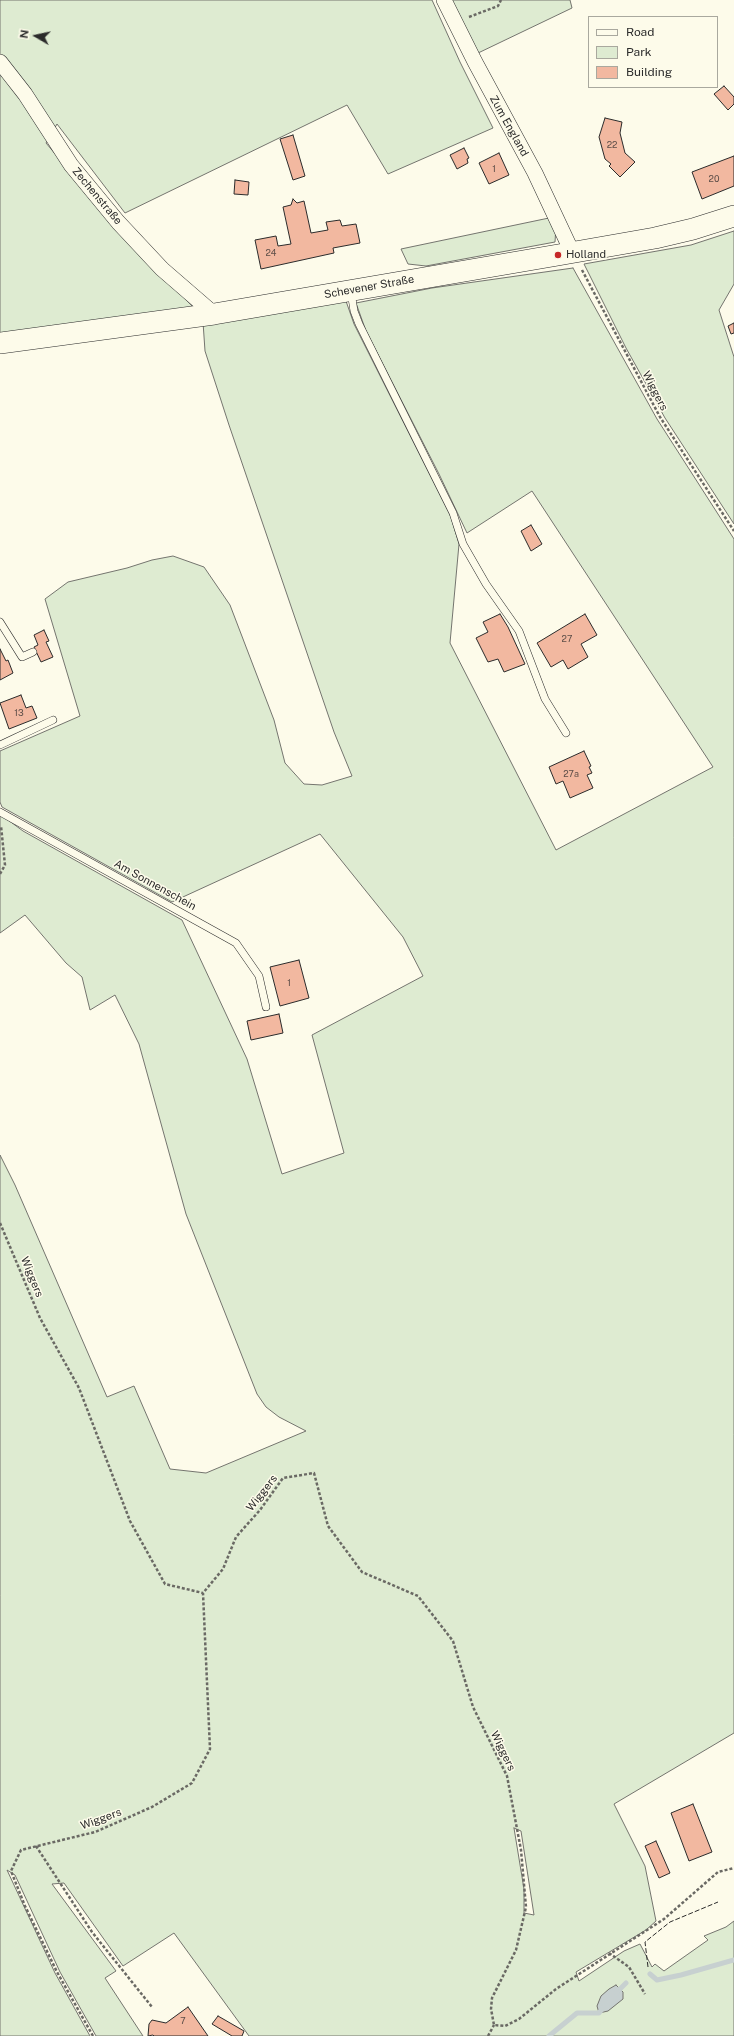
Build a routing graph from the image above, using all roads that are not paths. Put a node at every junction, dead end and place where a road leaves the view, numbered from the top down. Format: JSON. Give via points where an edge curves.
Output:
{"nodes":[{"id":1,"x":444,"y":0,"type":"edge"},
{"id":2,"x":0,"y":62,"type":"edge"},
{"id":3,"x":734,"y":216,"type":"edge"},
{"id":4,"x":572,"y":252,"type":"junction"},
{"id":5,"x":351,"y":290,"type":"junction"},
{"id":6,"x":214,"y":314,"type":"junction"},
{"id":7,"x":0,"y":343,"type":"edge"},
{"id":8,"x":0,"y":622,"type":"edge"},
{"id":9,"x":32,"y":652,"type":"dead end"},
{"id":10,"x":53,"y":720,"type":"dead end"},
{"id":11,"x":566,"y":733,"type":"dead end"},
{"id":12,"x":0,"y":745,"type":"edge"},
{"id":13,"x":0,"y":812,"type":"edge"},
{"id":14,"x":266,"y":1007,"type":"dead end"}],
"edges":[{"from":1,"to":4,"type":"street","name":"Zum England","via":[[535,173]]},
{"from":2,"to":6,"type":"street","name":"Zechenstraße","via":[[26,94],[71,165],[118,222],[162,269]]},
{"from":3,"to":4,"type":"main road","name":"Schevener Straße","via":[[662,236]]},
{"from":4,"to":5,"type":"main road","name":"Schevener Straße"},
{"from":5,"to":6,"type":"main road","name":"Schevener Straße"},
{"from":5,"to":11,"type":"lane","via":[[359,324],[453,514],[463,544],[486,584],[519,631],[545,699]]},
{"from":6,"to":7,"type":"main road","name":"Schevener Straße"},
{"from":8,"to":9,"type":"lane","via":[[22,658]]},
{"from":10,"to":12,"type":"lane"},
{"from":13,"to":14,"type":"lane","name":"Am Sonnenschein","via":[[236,944],[259,976]]}]}
